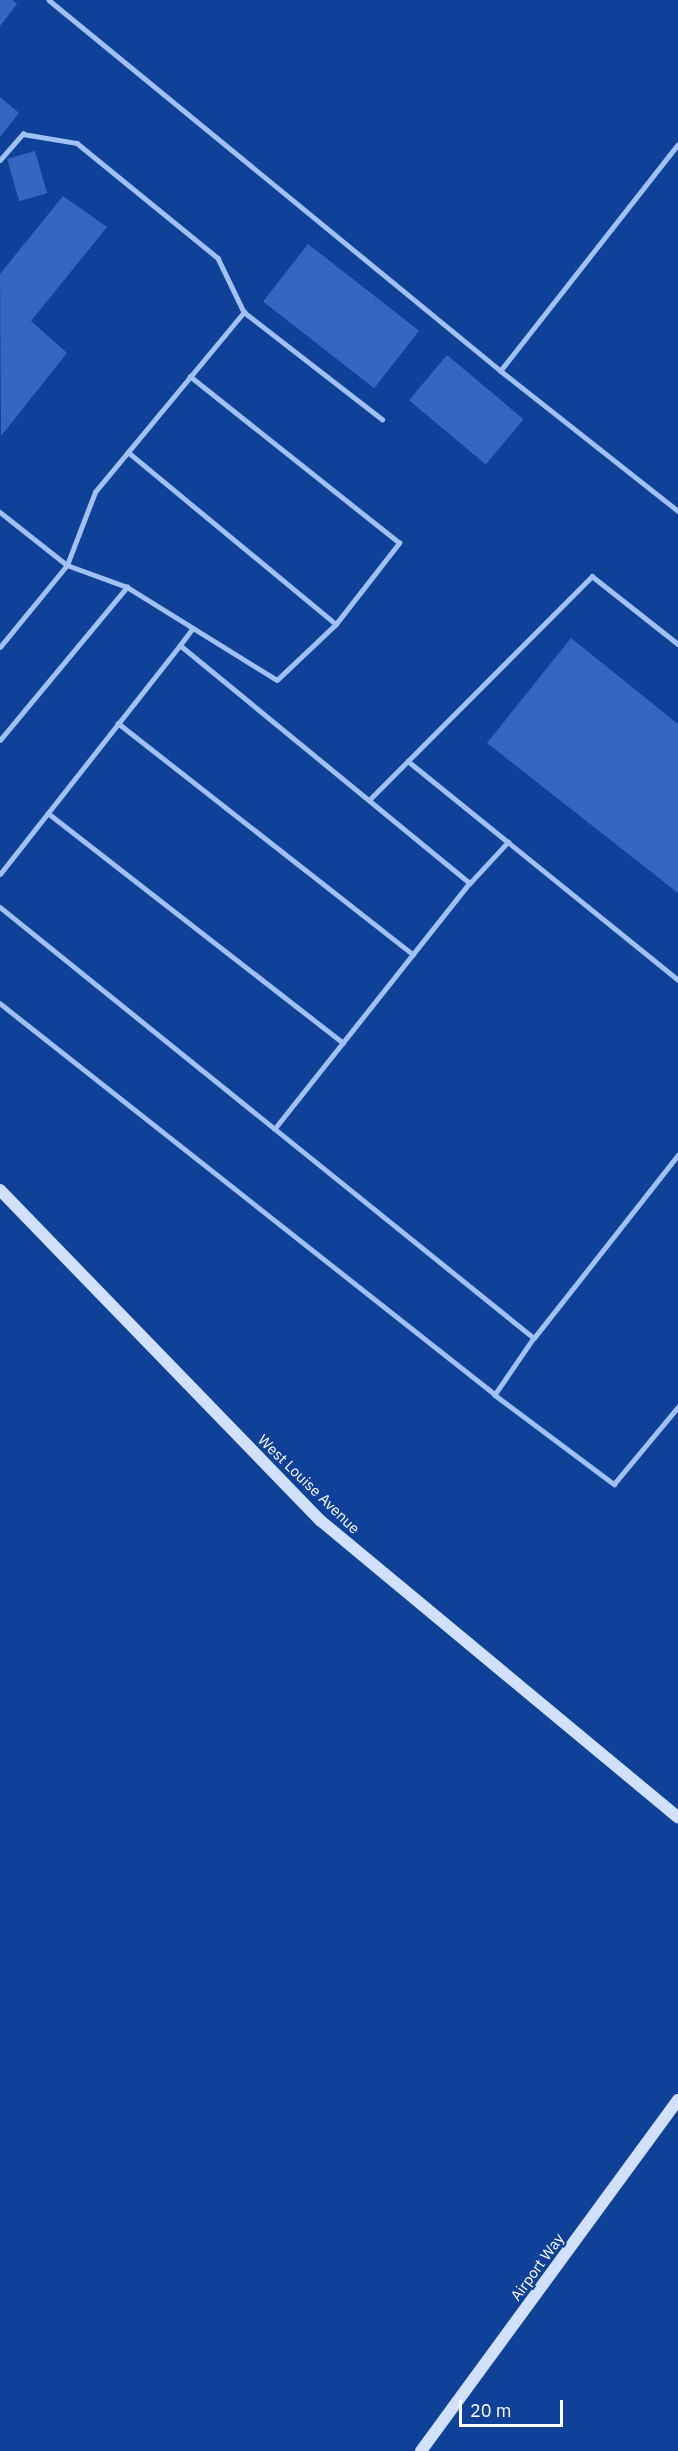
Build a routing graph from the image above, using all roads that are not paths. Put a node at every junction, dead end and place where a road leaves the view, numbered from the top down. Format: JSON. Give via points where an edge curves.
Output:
{"nodes":[{"id":1,"x":49,"y":0,"type":"edge"},
{"id":2,"x":678,"y":145,"type":"edge"},
{"id":3,"x":0,"y":160,"type":"edge"},
{"id":4,"x":244,"y":312,"type":"junction"},
{"id":5,"x":501,"y":371,"type":"junction"},
{"id":6,"x":190,"y":377,"type":"junction"},
{"id":7,"x":382,"y":420,"type":"dead end"},
{"id":8,"x":128,"y":452,"type":"junction"},
{"id":9,"x":678,"y":511,"type":"edge"},
{"id":10,"x":0,"y":512,"type":"edge"},
{"id":11,"x":67,"y":565,"type":"junction"},
{"id":12,"x":127,"y":587,"type":"junction"},
{"id":13,"x":336,"y":624,"type":"junction"},
{"id":14,"x":193,"y":628,"type":"junction"},
{"id":15,"x":678,"y":644,"type":"edge"},
{"id":16,"x":180,"y":645,"type":"junction"},
{"id":17,"x":0,"y":647,"type":"edge"},
{"id":18,"x":118,"y":723,"type":"junction"},
{"id":19,"x":0,"y":740,"type":"edge"},
{"id":20,"x":408,"y":761,"type":"junction"},
{"id":21,"x":369,"y":800,"type":"junction"},
{"id":22,"x":48,"y":813,"type":"junction"},
{"id":23,"x":508,"y":842,"type":"junction"},
{"id":24,"x":0,"y":874,"type":"edge"},
{"id":25,"x":470,"y":883,"type":"junction"},
{"id":26,"x":0,"y":907,"type":"edge"},
{"id":27,"x":413,"y":954,"type":"junction"},
{"id":28,"x":678,"y":980,"type":"edge"},
{"id":29,"x":0,"y":1004,"type":"edge"},
{"id":30,"x":343,"y":1043,"type":"junction"},
{"id":31,"x":275,"y":1129,"type":"junction"},
{"id":32,"x":678,"y":1155,"type":"edge"},
{"id":33,"x":0,"y":1190,"type":"edge"},
{"id":34,"x":534,"y":1338,"type":"junction"},
{"id":35,"x":495,"y":1395,"type":"junction"},
{"id":36,"x":678,"y":1407,"type":"edge"},
{"id":37,"x":678,"y":1817,"type":"edge"},
{"id":38,"x":678,"y":2100,"type":"edge"},
{"id":39,"x":421,"y":2451,"type":"edge"}],
"edges":[{"from":1,"to":5,"type":"lane"},
{"from":2,"to":5,"type":"lane"},
{"from":3,"to":4,"type":"lane","via":[[23,134],[77,143],[218,258]]},
{"from":4,"to":6,"type":"lane"},
{"from":4,"to":7,"type":"lane"},
{"from":5,"to":9,"type":"lane"},
{"from":6,"to":8,"type":"lane"},
{"from":6,"to":13,"type":"lane","via":[[399,543]]},
{"from":8,"to":11,"type":"lane","via":[[95,492]]},
{"from":8,"to":13,"type":"lane"},
{"from":10,"to":11,"type":"lane"},
{"from":11,"to":12,"type":"lane"},
{"from":11,"to":17,"type":"lane"},
{"from":12,"to":14,"type":"lane"},
{"from":12,"to":19,"type":"lane"},
{"from":13,"to":14,"type":"lane","via":[[277,680]]},
{"from":14,"to":16,"type":"lane"},
{"from":15,"to":20,"type":"lane","via":[[592,576]]},
{"from":16,"to":18,"type":"lane"},
{"from":16,"to":21,"type":"lane"},
{"from":18,"to":22,"type":"lane"},
{"from":18,"to":27,"type":"lane"},
{"from":20,"to":21,"type":"lane"},
{"from":20,"to":23,"type":"lane"},
{"from":21,"to":25,"type":"lane"},
{"from":22,"to":24,"type":"lane"},
{"from":22,"to":30,"type":"lane"},
{"from":23,"to":25,"type":"lane"},
{"from":23,"to":28,"type":"lane"},
{"from":25,"to":27,"type":"lane"},
{"from":26,"to":31,"type":"lane"},
{"from":27,"to":30,"type":"lane"},
{"from":29,"to":35,"type":"lane"},
{"from":30,"to":31,"type":"lane"},
{"from":31,"to":34,"type":"lane"},
{"from":32,"to":34,"type":"lane"},
{"from":33,"to":37,"type":"main road","name":"West Louise Avenue","via":[[321,1521]]},
{"from":34,"to":35,"type":"lane"},
{"from":35,"to":36,"type":"lane","via":[[614,1484]]},
{"from":38,"to":39,"type":"main road","name":"Airport Way"}]}
